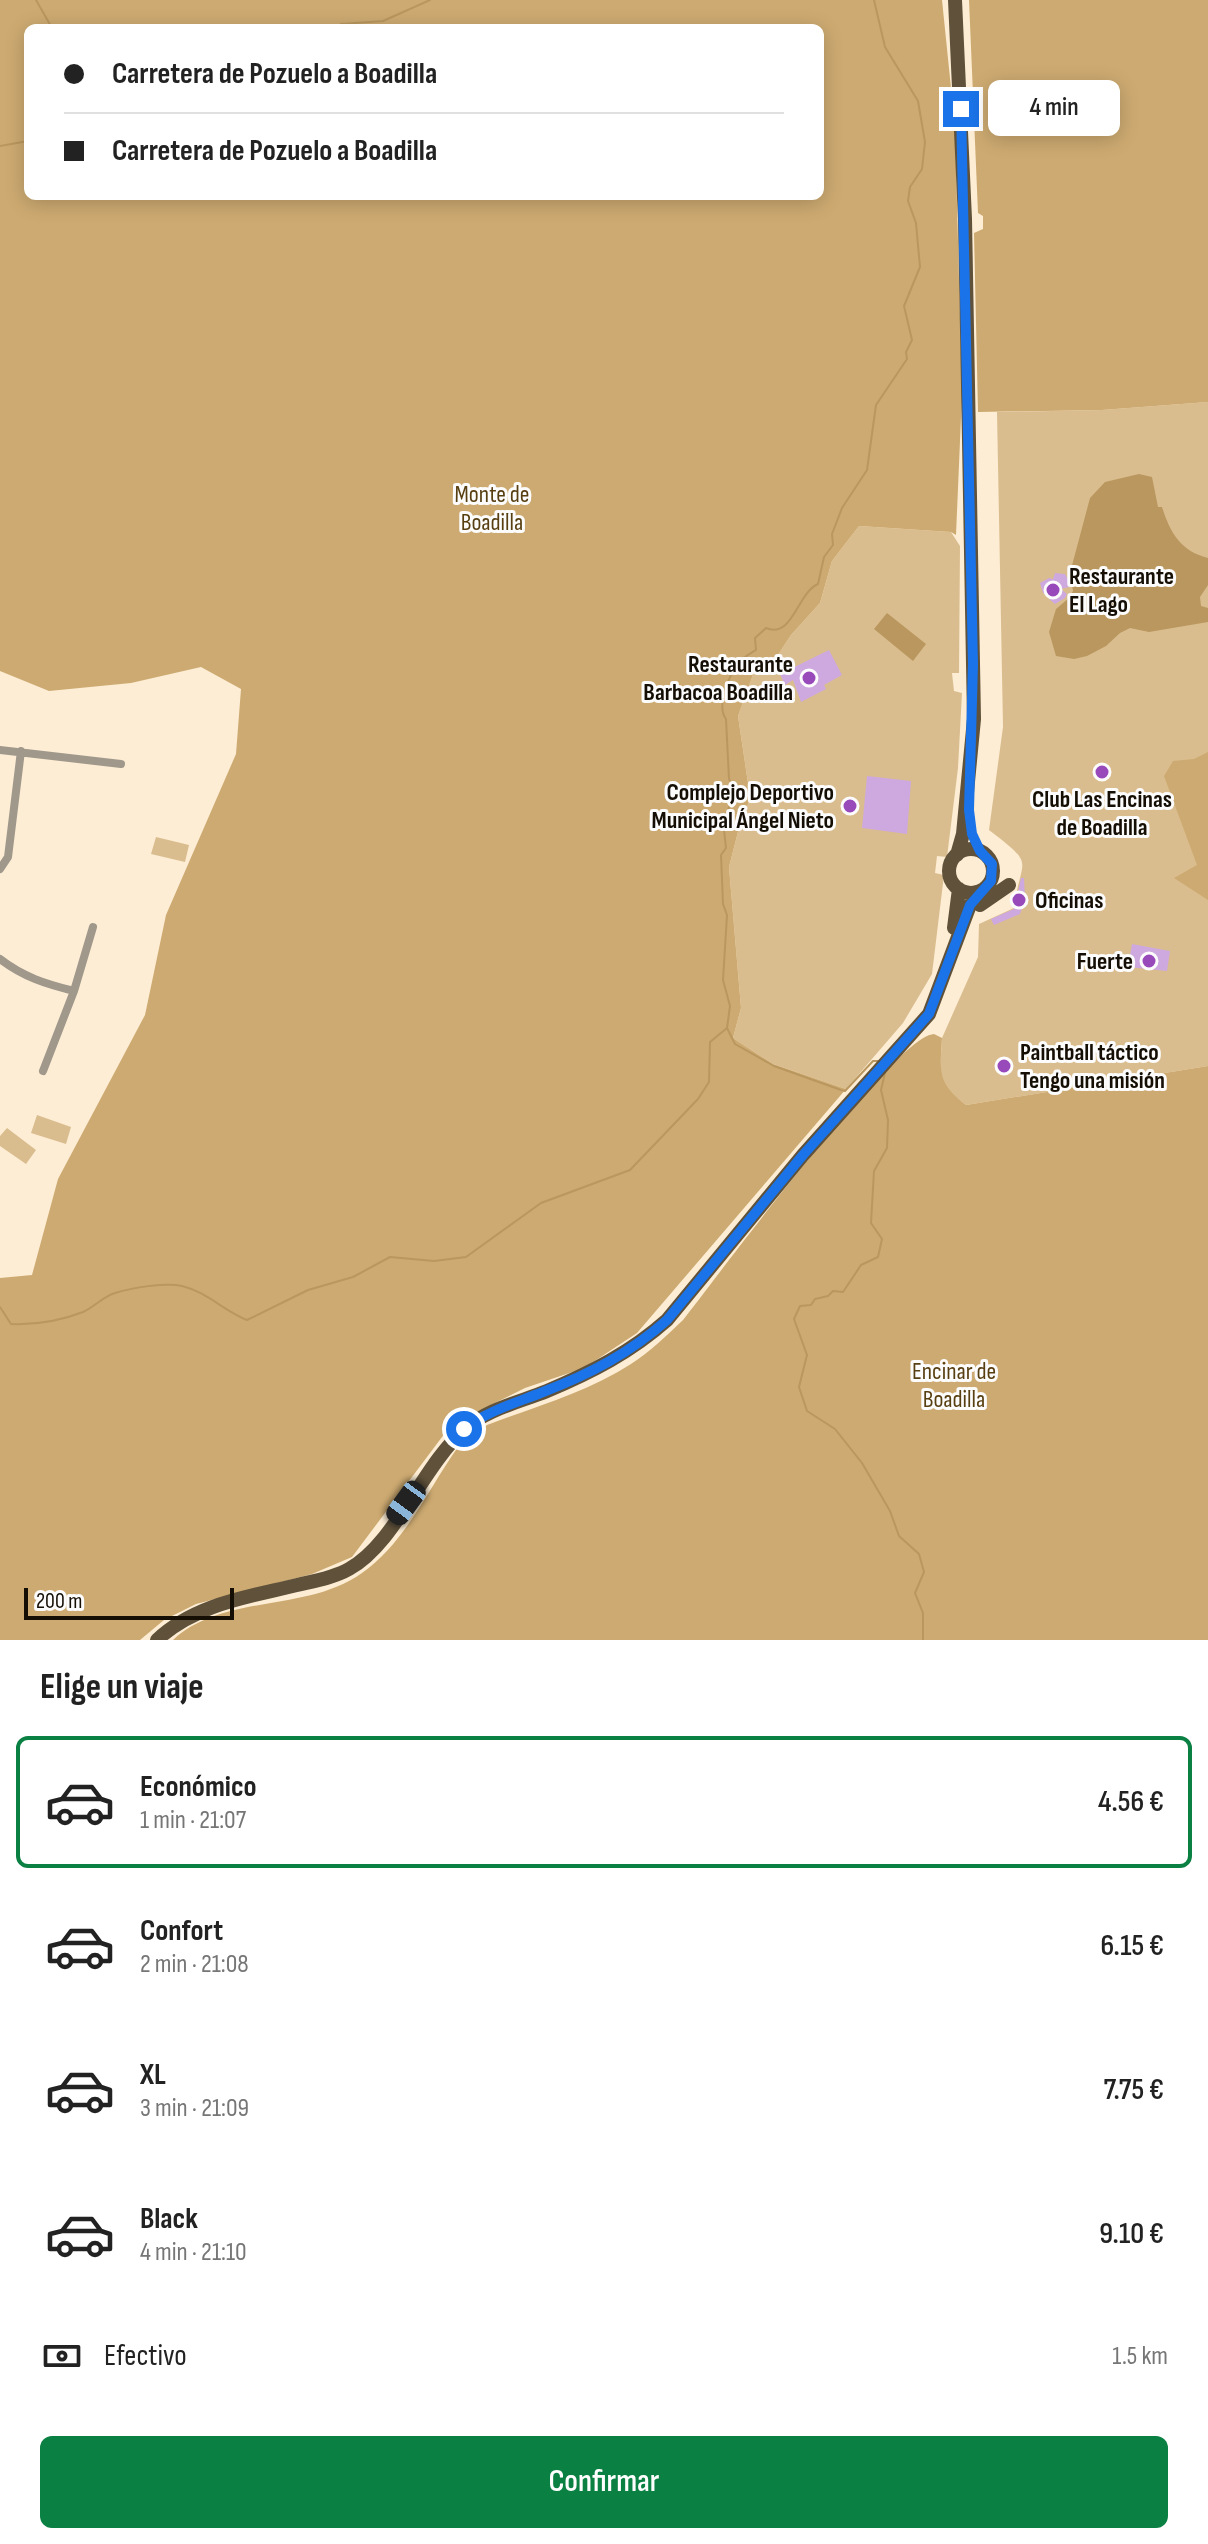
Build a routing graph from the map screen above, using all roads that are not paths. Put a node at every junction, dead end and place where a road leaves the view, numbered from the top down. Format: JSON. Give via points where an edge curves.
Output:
{"nodes":[{"id":1,"x":955,"y":0,"type":"edge"},
{"id":2,"x":0,"y":750,"type":"edge"},
{"id":3,"x":21,"y":751,"type":"junction"},
{"id":4,"x":971,"y":762,"type":"junction"},
{"id":5,"x":121,"y":764,"type":"dead end"},
{"id":6,"x":980,"y":851,"type":"junction"},
{"id":7,"x":957,"y":855,"type":"junction"},
{"id":8,"x":0,"y":869,"type":"edge"},
{"id":9,"x":1009,"y":885,"type":"dead end"},
{"id":10,"x":985,"y":888,"type":"junction"},
{"id":11,"x":959,"y":889,"type":"junction"},
{"id":12,"x":93,"y":927,"type":"dead end"},
{"id":13,"x":0,"y":959,"type":"edge"},
{"id":14,"x":74,"y":991,"type":"junction"},
{"id":15,"x":935,"y":1003,"type":"junction"},
{"id":16,"x":918,"y":1026,"type":"junction"},
{"id":17,"x":43,"y":1071,"type":"dead end"},
{"id":18,"x":157,"y":1640,"type":"edge"}],
"edges":[{"from":1,"to":4,"type":"main road","via":[[971,524]]},
{"from":2,"to":3,"type":"street"},
{"from":3,"to":5,"type":"street"},
{"from":3,"to":8,"type":"street","via":[[8,857]]},
{"from":4,"to":6,"type":"main road","via":[[969,810]]},
{"from":4,"to":7,"type":"main road"},
{"from":6,"to":7,"type":"main road"},
{"from":6,"to":10,"type":"main road","via":[[993,870]]},
{"from":7,"to":11,"type":"main road","via":[[950,873]]},
{"from":9,"to":15,"type":"main road","via":[[980,905]]},
{"from":10,"to":11,"type":"main road","via":[[975,893]]},
{"from":10,"to":15,"type":"main road","via":[[970,905]]},
{"from":11,"to":16,"type":"main road","via":[[951,941]]},
{"from":12,"to":14,"type":"street"},
{"from":13,"to":14,"type":"street","via":[[40,982]]},
{"from":14,"to":17,"type":"street"},
{"from":15,"to":16,"type":"main road"},
{"from":16,"to":18,"type":"main road","via":[[803,1155],[698,1285],[645,1339],[600,1368],[464,1429],[374,1548],[349,1569],[206,1609]]}]}
